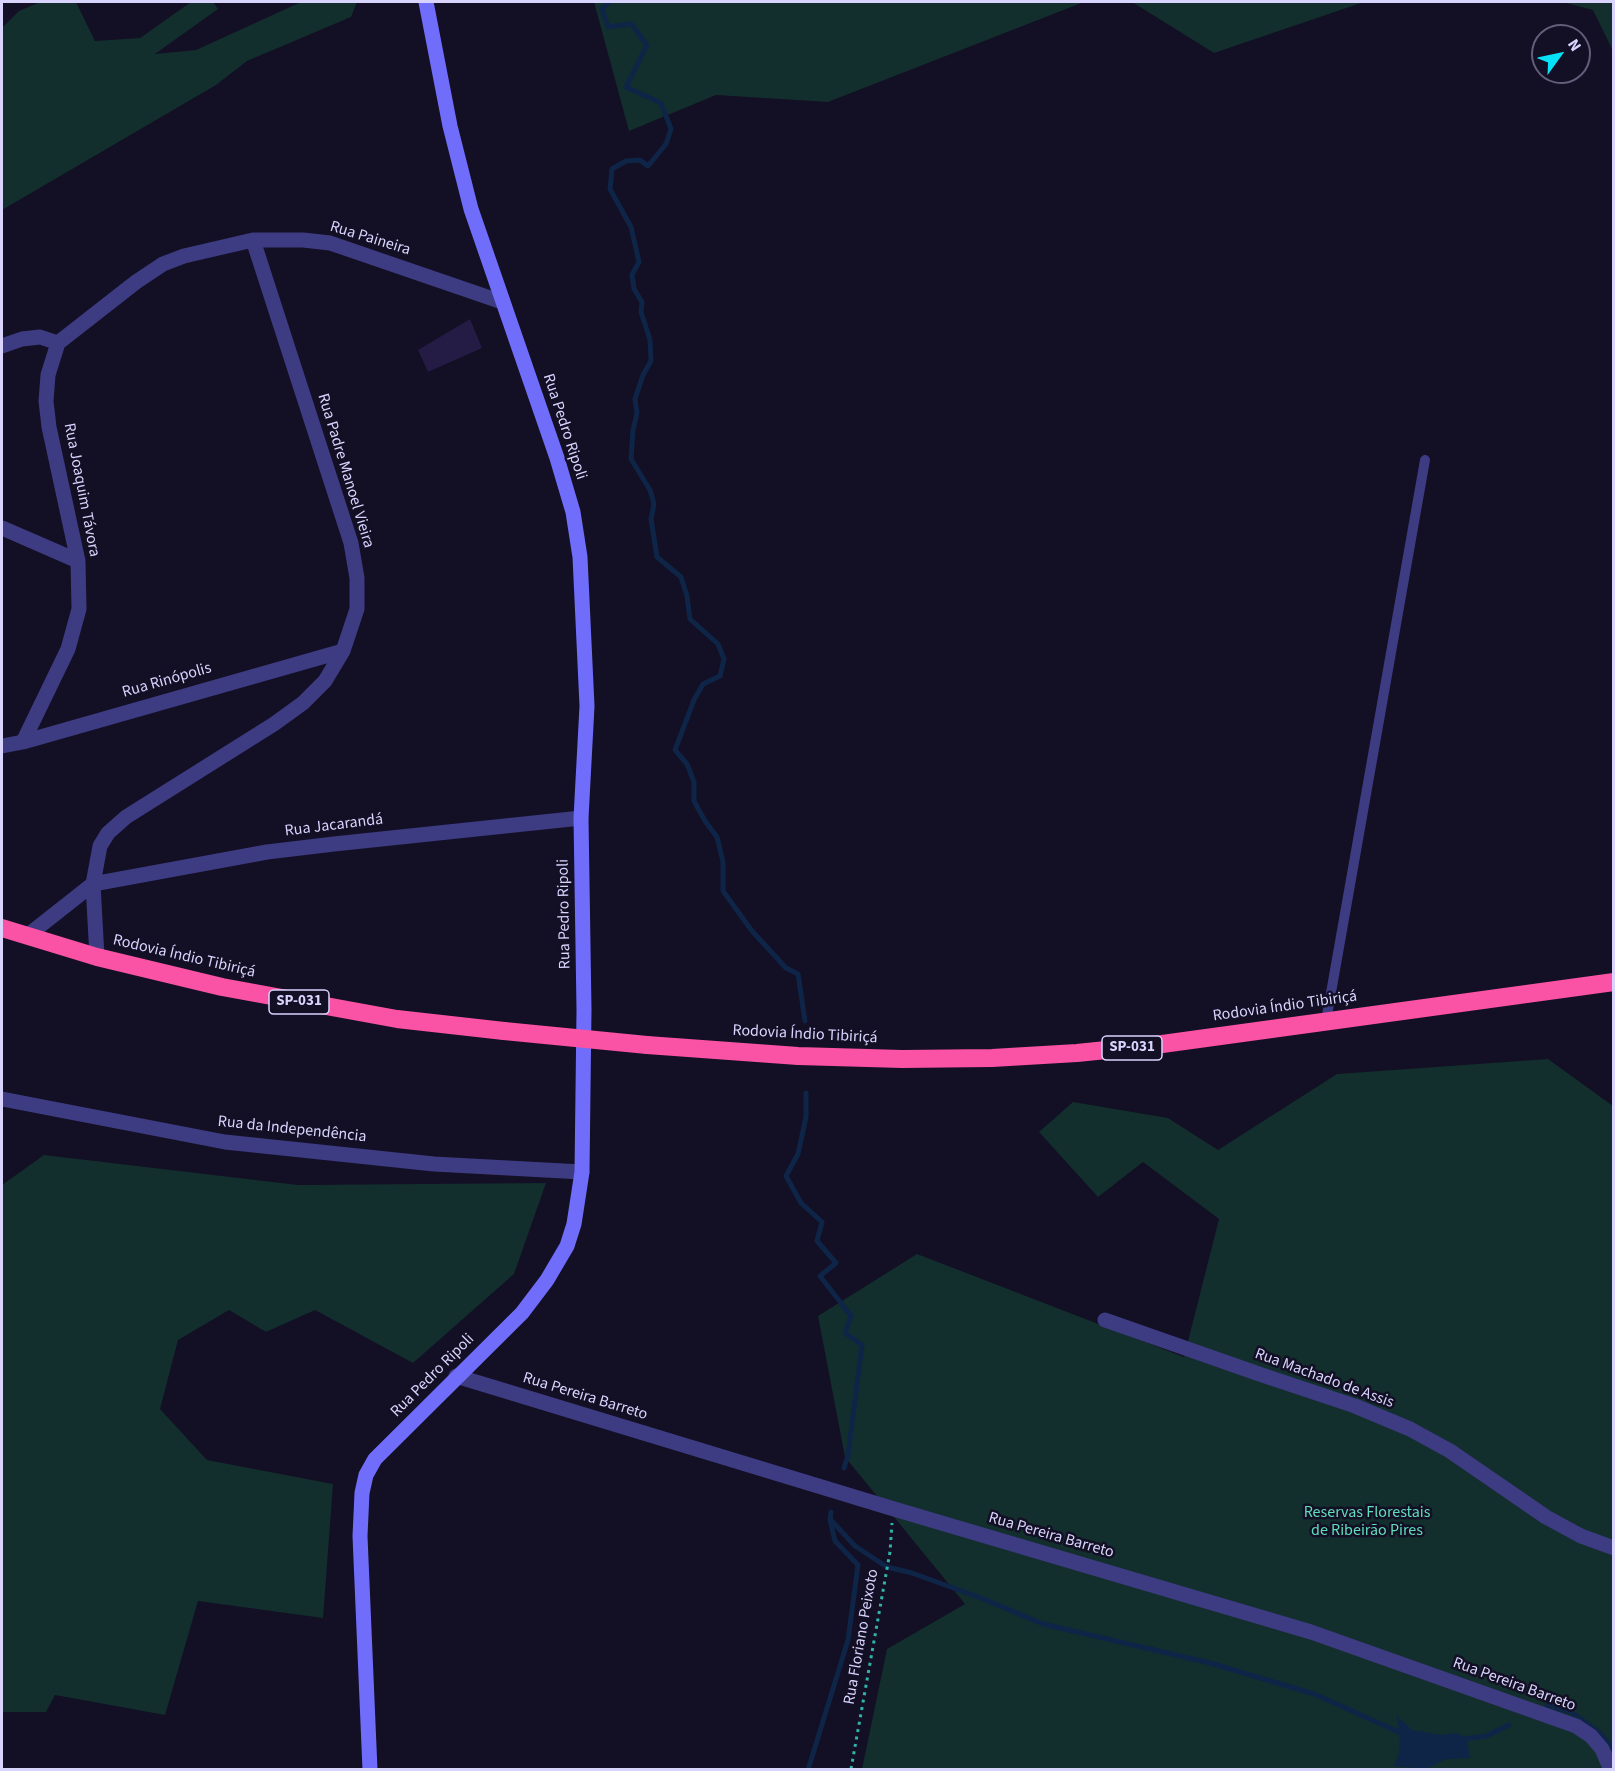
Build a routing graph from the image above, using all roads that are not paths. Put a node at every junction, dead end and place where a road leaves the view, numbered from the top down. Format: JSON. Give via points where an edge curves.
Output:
{"nodes":[{"id":1,"x":426,"y":2,"type":"edge"},
{"id":2,"x":253,"y":240,"type":"junction"},
{"id":3,"x":502,"y":302,"type":"junction"},
{"id":4,"x":58,"y":343,"type":"junction"},
{"id":5,"x":2,"y":346,"type":"edge"},
{"id":6,"x":1425,"y":460,"type":"dead end"},
{"id":7,"x":2,"y":528,"type":"edge"},
{"id":8,"x":78,"y":561,"type":"junction"},
{"id":9,"x":343,"y":651,"type":"junction"},
{"id":10,"x":22,"y":742,"type":"junction"},
{"id":11,"x":2,"y":746,"type":"edge"},
{"id":12,"x":581,"y":818,"type":"junction"},
{"id":13,"x":93,"y":884,"type":"junction"},
{"id":14,"x":2,"y":928,"type":"edge"},
{"id":15,"x":27,"y":936,"type":"junction"},
{"id":16,"x":97,"y":957,"type":"junction"},
{"id":17,"x":1614,"y":982,"type":"edge"},
{"id":18,"x":1326,"y":1021,"type":"junction"},
{"id":19,"x":2,"y":1099,"type":"edge"},
{"id":20,"x":582,"y":1172,"type":"junction"},
{"id":21,"x":1105,"y":1320,"type":"dead end"},
{"id":22,"x":456,"y":1376,"type":"junction"},
{"id":23,"x":1614,"y":1548,"type":"edge"},
{"id":24,"x":370,"y":1770,"type":"edge"},
{"id":25,"x":1611,"y":1770,"type":"edge"}],
"edges":[{"from":1,"to":3,"type":"street","name":"Rua Pedro Ripoli","via":[[452,136]]},
{"from":2,"to":3,"type":"street","name":"Rua Paineira","via":[[330,243]]},
{"from":2,"to":4,"type":"street","name":"Rua Paineira","via":[[163,264]]},
{"from":2,"to":9,"type":"street","name":"Rua Padre Manoel Vieira","via":[[351,543],[357,609]]},
{"from":3,"to":12,"type":"street","name":"Rua Pedro Ripoli","via":[[557,458],[573,512],[580,557],[587,706]]},
{"from":4,"to":5,"type":"street","via":[[31,338]]},
{"from":4,"to":8,"type":"street","name":"Rua Joaquim Távora","via":[[48,375],[46,401]]},
{"from":6,"to":18,"type":"lane"},
{"from":7,"to":8,"type":"street"},
{"from":8,"to":10,"type":"street","name":"Rua Joaquim Távora","via":[[76,627]]},
{"from":9,"to":10,"type":"street","name":"Rua Rinópolis"},
{"from":9,"to":13,"type":"street","name":"Rua Padre Manoel Vieira","via":[[325,681],[303,703],[126,817],[108,833],[100,846]]},
{"from":10,"to":11,"type":"street","name":"Rua Rinópolis"},
{"from":12,"to":13,"type":"street","name":"Rua Jacarandá","via":[[267,852]]},
{"from":12,"to":20,"type":"street","name":"Rua Pedro Ripoli"},
{"from":13,"to":15,"type":"street"},
{"from":13,"to":16,"type":"street","name":"Rua Padre Manoel Vieira"},
{"from":14,"to":15,"type":"highway","name":"Rodovia Índio Tibiriçá","number":"SP-031"},
{"from":15,"to":16,"type":"highway","name":"Rodovia Índio Tibiriçá","number":"SP-031"},
{"from":16,"to":18,"type":"highway","name":"Rodovia Índio Tibiriçá","number":"SP-031","bridge":true,"via":[[222,987],[397,1019],[647,1045],[809,1056],[992,1058],[1155,1046]]},
{"from":17,"to":18,"type":"highway","name":"Rodovia Índio Tibiriçá","number":"SP-031"},
{"from":19,"to":20,"type":"street","name":"Rua da Independência","via":[[225,1142],[434,1164]]},
{"from":20,"to":22,"type":"street","name":"Rua Pedro Ripoli","via":[[567,1246],[547,1280],[522,1313]]},
{"from":21,"to":23,"type":"street","name":"Rua Machado de Assis","via":[[1355,1406],[1410,1429],[1450,1451],[1546,1517]]},
{"from":22,"to":24,"type":"street","name":"Rua Pedro Ripoli","via":[[375,1459],[362,1493],[360,1536]]},
{"from":22,"to":25,"type":"street","name":"Rua Pereira Barreto","via":[[1311,1632],[1576,1726],[1602,1749]]}]}
